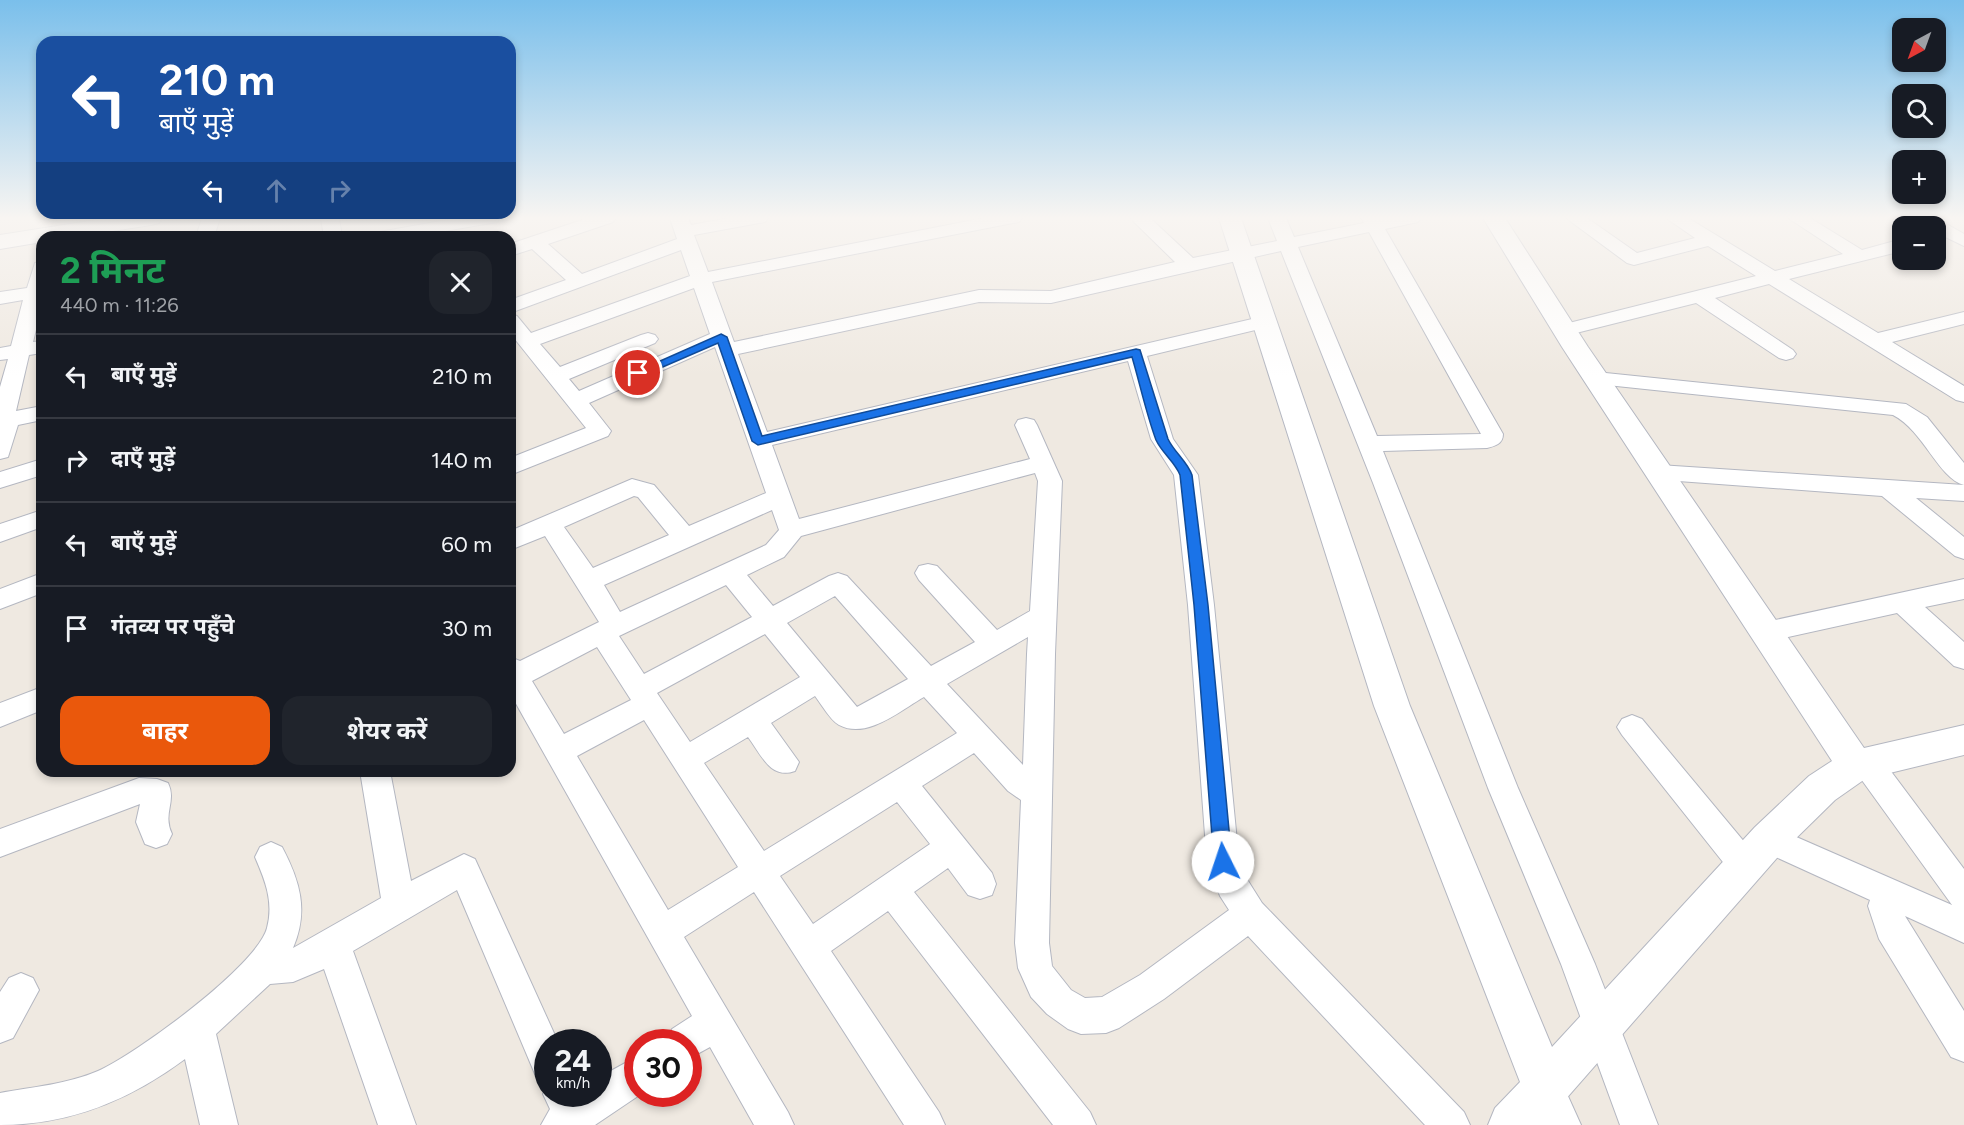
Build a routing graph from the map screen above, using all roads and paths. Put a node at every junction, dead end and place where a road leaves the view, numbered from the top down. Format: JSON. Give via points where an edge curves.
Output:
{"nodes":[{"id":1,"x":567,"y":270,"type":"edge"},
{"id":2,"x":601,"y":270,"type":"edge"},
{"id":3,"x":697,"y":270,"type":"edge"},
{"id":4,"x":744,"y":270,"type":"edge"},
{"id":5,"x":1165,"y":270,"type":"edge"},
{"id":6,"x":1248,"y":270,"type":"edge"},
{"id":7,"x":1298,"y":270,"type":"edge"},
{"id":8,"x":1399,"y":270,"type":"edge"},
{"id":9,"x":1527,"y":270,"type":"edge"},
{"id":10,"x":1761,"y":270,"type":"edge"},
{"id":11,"x":1802,"y":270,"type":"edge"},
{"id":12,"x":1773,"y":278,"type":"junction"},
{"id":13,"x":700,"y":279,"type":"junction"},
{"id":14,"x":579,"y":281,"type":"junction"},
{"id":15,"x":36,"y":292,"type":"edge"},
{"id":16,"x":1699,"y":296,"type":"junction"},
{"id":17,"x":0,"y":298,"type":"edge"},
{"id":18,"x":36,"y":302,"type":"edge"},
{"id":19,"x":516,"y":305,"type":"edge"},
{"id":20,"x":1964,"y":318,"type":"edge"},
{"id":21,"x":1265,"y":322,"type":"junction"},
{"id":22,"x":516,"y":327,"type":"edge"},
{"id":23,"x":1564,"y":330,"type":"junction"},
{"id":24,"x":648,"y":339,"type":"dead end"},
{"id":25,"x":1875,"y":340,"type":"junction"},
{"id":26,"x":528,"y":341,"type":"junction"},
{"id":27,"x":723,"y":344,"type":"junction"},
{"id":28,"x":36,"y":348,"type":"edge"},
{"id":29,"x":21,"y":351,"type":"junction"},
{"id":30,"x":1136,"y":353,"type":"junction"},
{"id":31,"x":0,"y":354,"type":"edge"},
{"id":32,"x":1786,"y":354,"type":"dead end"},
{"id":33,"x":557,"y":376,"type":"junction"},
{"id":34,"x":1596,"y":378,"type":"junction"},
{"id":35,"x":1964,"y":395,"type":"edge"},
{"id":36,"x":576,"y":400,"type":"junction"},
{"id":37,"x":36,"y":414,"type":"edge"},
{"id":38,"x":3,"y":420,"type":"edge"},
{"id":39,"x":1026,"y":425,"type":"dead end"},
{"id":40,"x":758,"y":441,"type":"junction"},
{"id":41,"x":1369,"y":444,"type":"junction"},
{"id":42,"x":0,"y":452,"type":"edge"},
{"id":43,"x":516,"y":459,"type":"edge"},
{"id":44,"x":1043,"y":463,"type":"junction"},
{"id":45,"x":1960,"y":468,"type":"edge"},
{"id":46,"x":36,"y":469,"type":"edge"},
{"id":47,"x":1659,"y":472,"type":"junction"},
{"id":48,"x":0,"y":480,"type":"edge"},
{"id":49,"x":1888,"y":488,"type":"junction"},
{"id":50,"x":1964,"y":493,"type":"edge"},
{"id":51,"x":779,"y":496,"type":"junction"},
{"id":52,"x":36,"y":520,"type":"edge"},
{"id":53,"x":549,"y":523,"type":"junction"},
{"id":54,"x":791,"y":530,"type":"junction"},
{"id":55,"x":0,"y":534,"type":"edge"},
{"id":56,"x":516,"y":537,"type":"edge"},
{"id":57,"x":685,"y":538,"type":"junction"},
{"id":58,"x":1964,"y":550,"type":"edge"},
{"id":59,"x":730,"y":572,"type":"junction"},
{"id":60,"x":928,"y":573,"type":"dead end"},
{"id":61,"x":588,"y":581,"type":"junction"},
{"id":62,"x":36,"y":585,"type":"edge"},
{"id":63,"x":1964,"y":589,"type":"edge"},
{"id":64,"x":0,"y":599,"type":"edge"},
{"id":65,"x":1902,"y":602,"type":"junction"},
{"id":66,"x":1042,"y":617,"type":"junction"},
{"id":67,"x":770,"y":619,"type":"junction"},
{"id":68,"x":609,"y":629,"type":"junction"},
{"id":69,"x":1766,"y":632,"type":"junction"},
{"id":70,"x":994,"y":644,"type":"junction"},
{"id":71,"x":1964,"y":658,"type":"edge"},
{"id":72,"x":516,"y":672,"type":"edge"},
{"id":73,"x":819,"y":680,"type":"junction"},
{"id":74,"x":516,"y":681,"type":"edge"},
{"id":75,"x":928,"y":681,"type":"junction"},
{"id":76,"x":645,"y":696,"type":"junction"},
{"id":77,"x":36,"y":701,"type":"edge"},
{"id":78,"x":0,"y":716,"type":"edge"},
{"id":79,"x":752,"y":719,"type":"junction"},
{"id":80,"x":1632,"y":728,"type":"dead end"},
{"id":81,"x":977,"y":736,"type":"junction"},
{"id":82,"x":1964,"y":740,"type":"edge"},
{"id":83,"x":558,"y":751,"type":"junction"},
{"id":84,"x":686,"y":759,"type":"junction"},
{"id":85,"x":784,"y":762,"type":"dead end"},
{"id":86,"x":1861,"y":764,"type":"junction"},
{"id":87,"x":376,"y":777,"type":"edge"},
{"id":88,"x":901,"y":783,"type":"junction"},
{"id":89,"x":130,"y":784,"type":"edge"},
{"id":90,"x":1036,"y":793,"type":"junction"},
{"id":91,"x":156,"y":834,"type":"dead end"},
{"id":92,"x":0,"y":843,"type":"edge"},
{"id":93,"x":951,"y":847,"type":"junction"},
{"id":94,"x":1757,"y":853,"type":"junction"},
{"id":95,"x":271,"y":857,"type":"dead end"},
{"id":96,"x":759,"y":870,"type":"junction"},
{"id":97,"x":980,"y":884,"type":"dead end"},
{"id":98,"x":891,"y":889,"type":"junction"},
{"id":99,"x":1887,"y":892,"type":"junction"},
{"id":100,"x":1964,"y":895,"type":"edge"},
{"id":101,"x":399,"y":905,"type":"junction"},
{"id":102,"x":1250,"y":914,"type":"junction"},
{"id":103,"x":1964,"y":927,"type":"edge"},
{"id":104,"x":662,"y":932,"type":"junction"},
{"id":105,"x":333,"y":944,"type":"junction"},
{"id":106,"x":809,"y":947,"type":"junction"},
{"id":107,"x":264,"y":967,"type":"junction"},
{"id":108,"x":21,"y":990,"type":"dead end"},
{"id":109,"x":715,"y":1022,"type":"junction"},
{"id":110,"x":0,"y":1025,"type":"edge"},
{"id":111,"x":196,"y":1026,"type":"junction"},
{"id":112,"x":1599,"y":1026,"type":"junction"},
{"id":113,"x":534,"y":1029,"type":"edge"},
{"id":114,"x":702,"y":1031,"type":"edge"},
{"id":115,"x":1964,"y":1044,"type":"edge"},
{"id":116,"x":624,"y":1082,"type":"edge"},
{"id":117,"x":1545,"y":1087,"type":"junction"},
{"id":118,"x":0,"y":1112,"type":"edge"},
{"id":119,"x":567,"y":1115,"type":"edge"},
{"id":120,"x":219,"y":1125,"type":"edge"},
{"id":121,"x":397,"y":1125,"type":"edge"},
{"id":122,"x":774,"y":1125,"type":"edge"},
{"id":123,"x":926,"y":1125,"type":"edge"},
{"id":124,"x":1077,"y":1125,"type":"edge"},
{"id":125,"x":1451,"y":1125,"type":"edge"},
{"id":126,"x":1512,"y":1125,"type":"edge"},
{"id":127,"x":1562,"y":1125,"type":"edge"},
{"id":128,"x":1639,"y":1125,"type":"edge"}],
"edges":[{"from":1,"to":14,"type":"street"},
{"from":2,"to":14,"type":"street"},
{"from":3,"to":13,"type":"street"},
{"from":4,"to":13,"type":"street"},
{"from":5,"to":27,"type":"street","via":[[1051,297],[979,296]]},
{"from":6,"to":21,"type":"street"},
{"from":7,"to":41,"type":"street"},
{"from":8,"to":41,"type":"street","via":[[1492,438]]},
{"from":9,"to":23,"type":"street"},
{"from":10,"to":12,"type":"street"},
{"from":11,"to":12,"type":"street"},
{"from":12,"to":16,"type":"street"},
{"from":12,"to":25,"type":"street"},
{"from":13,"to":26,"type":"street"},
{"from":13,"to":27,"type":"street"},
{"from":14,"to":19,"type":"street"},
{"from":15,"to":17,"type":"street"},
{"from":16,"to":23,"type":"street"},
{"from":16,"to":32,"type":"street"},
{"from":18,"to":29,"type":"street"},
{"from":20,"to":25,"type":"street"},
{"from":21,"to":30,"type":"street"},
{"from":21,"to":117,"type":"street","via":[[1392,706]]},
{"from":22,"to":26,"type":"street"},
{"from":23,"to":34,"type":"street"},
{"from":24,"to":33,"type":"street"},
{"from":25,"to":35,"type":"street"},
{"from":26,"to":33,"type":"street"},
{"from":27,"to":36,"type":"street"},
{"from":27,"to":40,"type":"street"},
{"from":28,"to":29,"type":"street"},
{"from":29,"to":31,"type":"street"},
{"from":29,"to":38,"type":"street"},
{"from":30,"to":40,"type":"street"},
{"from":30,"to":102,"type":"street","via":[[1162,439],[1186,475],[1223,862]]},
{"from":33,"to":36,"type":"street"},
{"from":34,"to":45,"type":"street","via":[[1898,409],[1918,418]]},
{"from":34,"to":47,"type":"street"},
{"from":36,"to":43,"type":"street","via":[[600,431]]},
{"from":37,"to":38,"type":"street"},
{"from":38,"to":42,"type":"street"},
{"from":39,"to":44,"type":"street"},
{"from":40,"to":51,"type":"street"},
{"from":41,"to":112,"type":"street","via":[[1503,788],[1578,964]]},
{"from":44,"to":54,"type":"street"},
{"from":44,"to":66,"type":"street","via":[[1050,482]]},
{"from":46,"to":48,"type":"street"},
{"from":47,"to":49,"type":"street"},
{"from":47,"to":69,"type":"street"},
{"from":49,"to":50,"type":"street"},
{"from":49,"to":58,"type":"street"},
{"from":51,"to":54,"type":"street"},
{"from":51,"to":57,"type":"street"},
{"from":52,"to":55,"type":"street"},
{"from":53,"to":56,"type":"street"},
{"from":53,"to":57,"type":"street","via":[[623,490],[639,488],[646,491]]},
{"from":53,"to":61,"type":"street"},
{"from":54,"to":59,"type":"street","via":[[776,551]]},
{"from":57,"to":61,"type":"street"},
{"from":59,"to":67,"type":"street"},
{"from":59,"to":68,"type":"street"},
{"from":60,"to":70,"type":"street"},
{"from":61,"to":68,"type":"street"},
{"from":62,"to":64,"type":"street"},
{"from":63,"to":65,"type":"street"},
{"from":65,"to":69,"type":"street"},
{"from":65,"to":71,"type":"street"},
{"from":66,"to":70,"type":"street"},
{"from":66,"to":90,"type":"street"},
{"from":67,"to":73,"type":"street"},
{"from":67,"to":75,"type":"street","via":[[838,583]]},
{"from":67,"to":76,"type":"street"},
{"from":68,"to":72,"type":"street"},
{"from":68,"to":76,"type":"street"},
{"from":69,"to":86,"type":"street"},
{"from":70,"to":75,"type":"street"},
{"from":73,"to":75,"type":"street","via":[[848,716],[858,718]]},
{"from":73,"to":79,"type":"street"},
{"from":74,"to":83,"type":"street"},
{"from":75,"to":81,"type":"street"},
{"from":76,"to":83,"type":"street"},
{"from":76,"to":84,"type":"street"},
{"from":77,"to":78,"type":"street"},
{"from":79,"to":84,"type":"street"},
{"from":79,"to":85,"type":"street"},
{"from":80,"to":94,"type":"street"},
{"from":81,"to":88,"type":"street"},
{"from":81,"to":90,"type":"street","via":[[1019,782]]},
{"from":82,"to":86,"type":"street"},
{"from":83,"to":104,"type":"street"},
{"from":84,"to":96,"type":"street"},
{"from":86,"to":94,"type":"street","via":[[1822,788]]},
{"from":86,"to":100,"type":"street"},
{"from":87,"to":101,"type":"street"},
{"from":88,"to":93,"type":"street"},
{"from":88,"to":96,"type":"street"},
{"from":89,"to":91,"type":"street","via":[[139,791],[157,792],[150,816]]},
{"from":89,"to":92,"type":"street"},
{"from":90,"to":102,"type":"street","via":[[1032,943],[1035,968],[1043,985],[1059,1002],[1081,1016],[1106,1015],[1152,987]]},
{"from":93,"to":97,"type":"street"},
{"from":93,"to":98,"type":"street"},
{"from":94,"to":99,"type":"street"},
{"from":94,"to":112,"type":"street"},
{"from":95,"to":107,"type":"street","via":[[279,871],[287,907],[286,930]]},
{"from":96,"to":104,"type":"street"},
{"from":96,"to":106,"type":"street"},
{"from":98,"to":106,"type":"street"},
{"from":98,"to":124,"type":"street"},
{"from":99,"to":103,"type":"street"},
{"from":99,"to":115,"type":"street","via":[[1891,928]]},
{"from":101,"to":105,"type":"street"},
{"from":101,"to":113,"type":"street","via":[[464,869]]},
{"from":102,"to":125,"type":"street"},
{"from":104,"to":109,"type":"street"},
{"from":105,"to":107,"type":"street","via":[[298,965],[283,969]]},
{"from":105,"to":121,"type":"street"},
{"from":106,"to":123,"type":"street"},
{"from":107,"to":111,"type":"street"},
{"from":108,"to":110,"type":"street"},
{"from":109,"to":114,"type":"street"},
{"from":109,"to":122,"type":"street"},
{"from":111,"to":118,"type":"street","via":[[167,1052],[111,1083],[78,1096]]},
{"from":111,"to":120,"type":"street"},
{"from":112,"to":117,"type":"street"},
{"from":112,"to":128,"type":"street"},
{"from":116,"to":119,"type":"street"},
{"from":117,"to":126,"type":"street"},
{"from":117,"to":127,"type":"street"}]}
